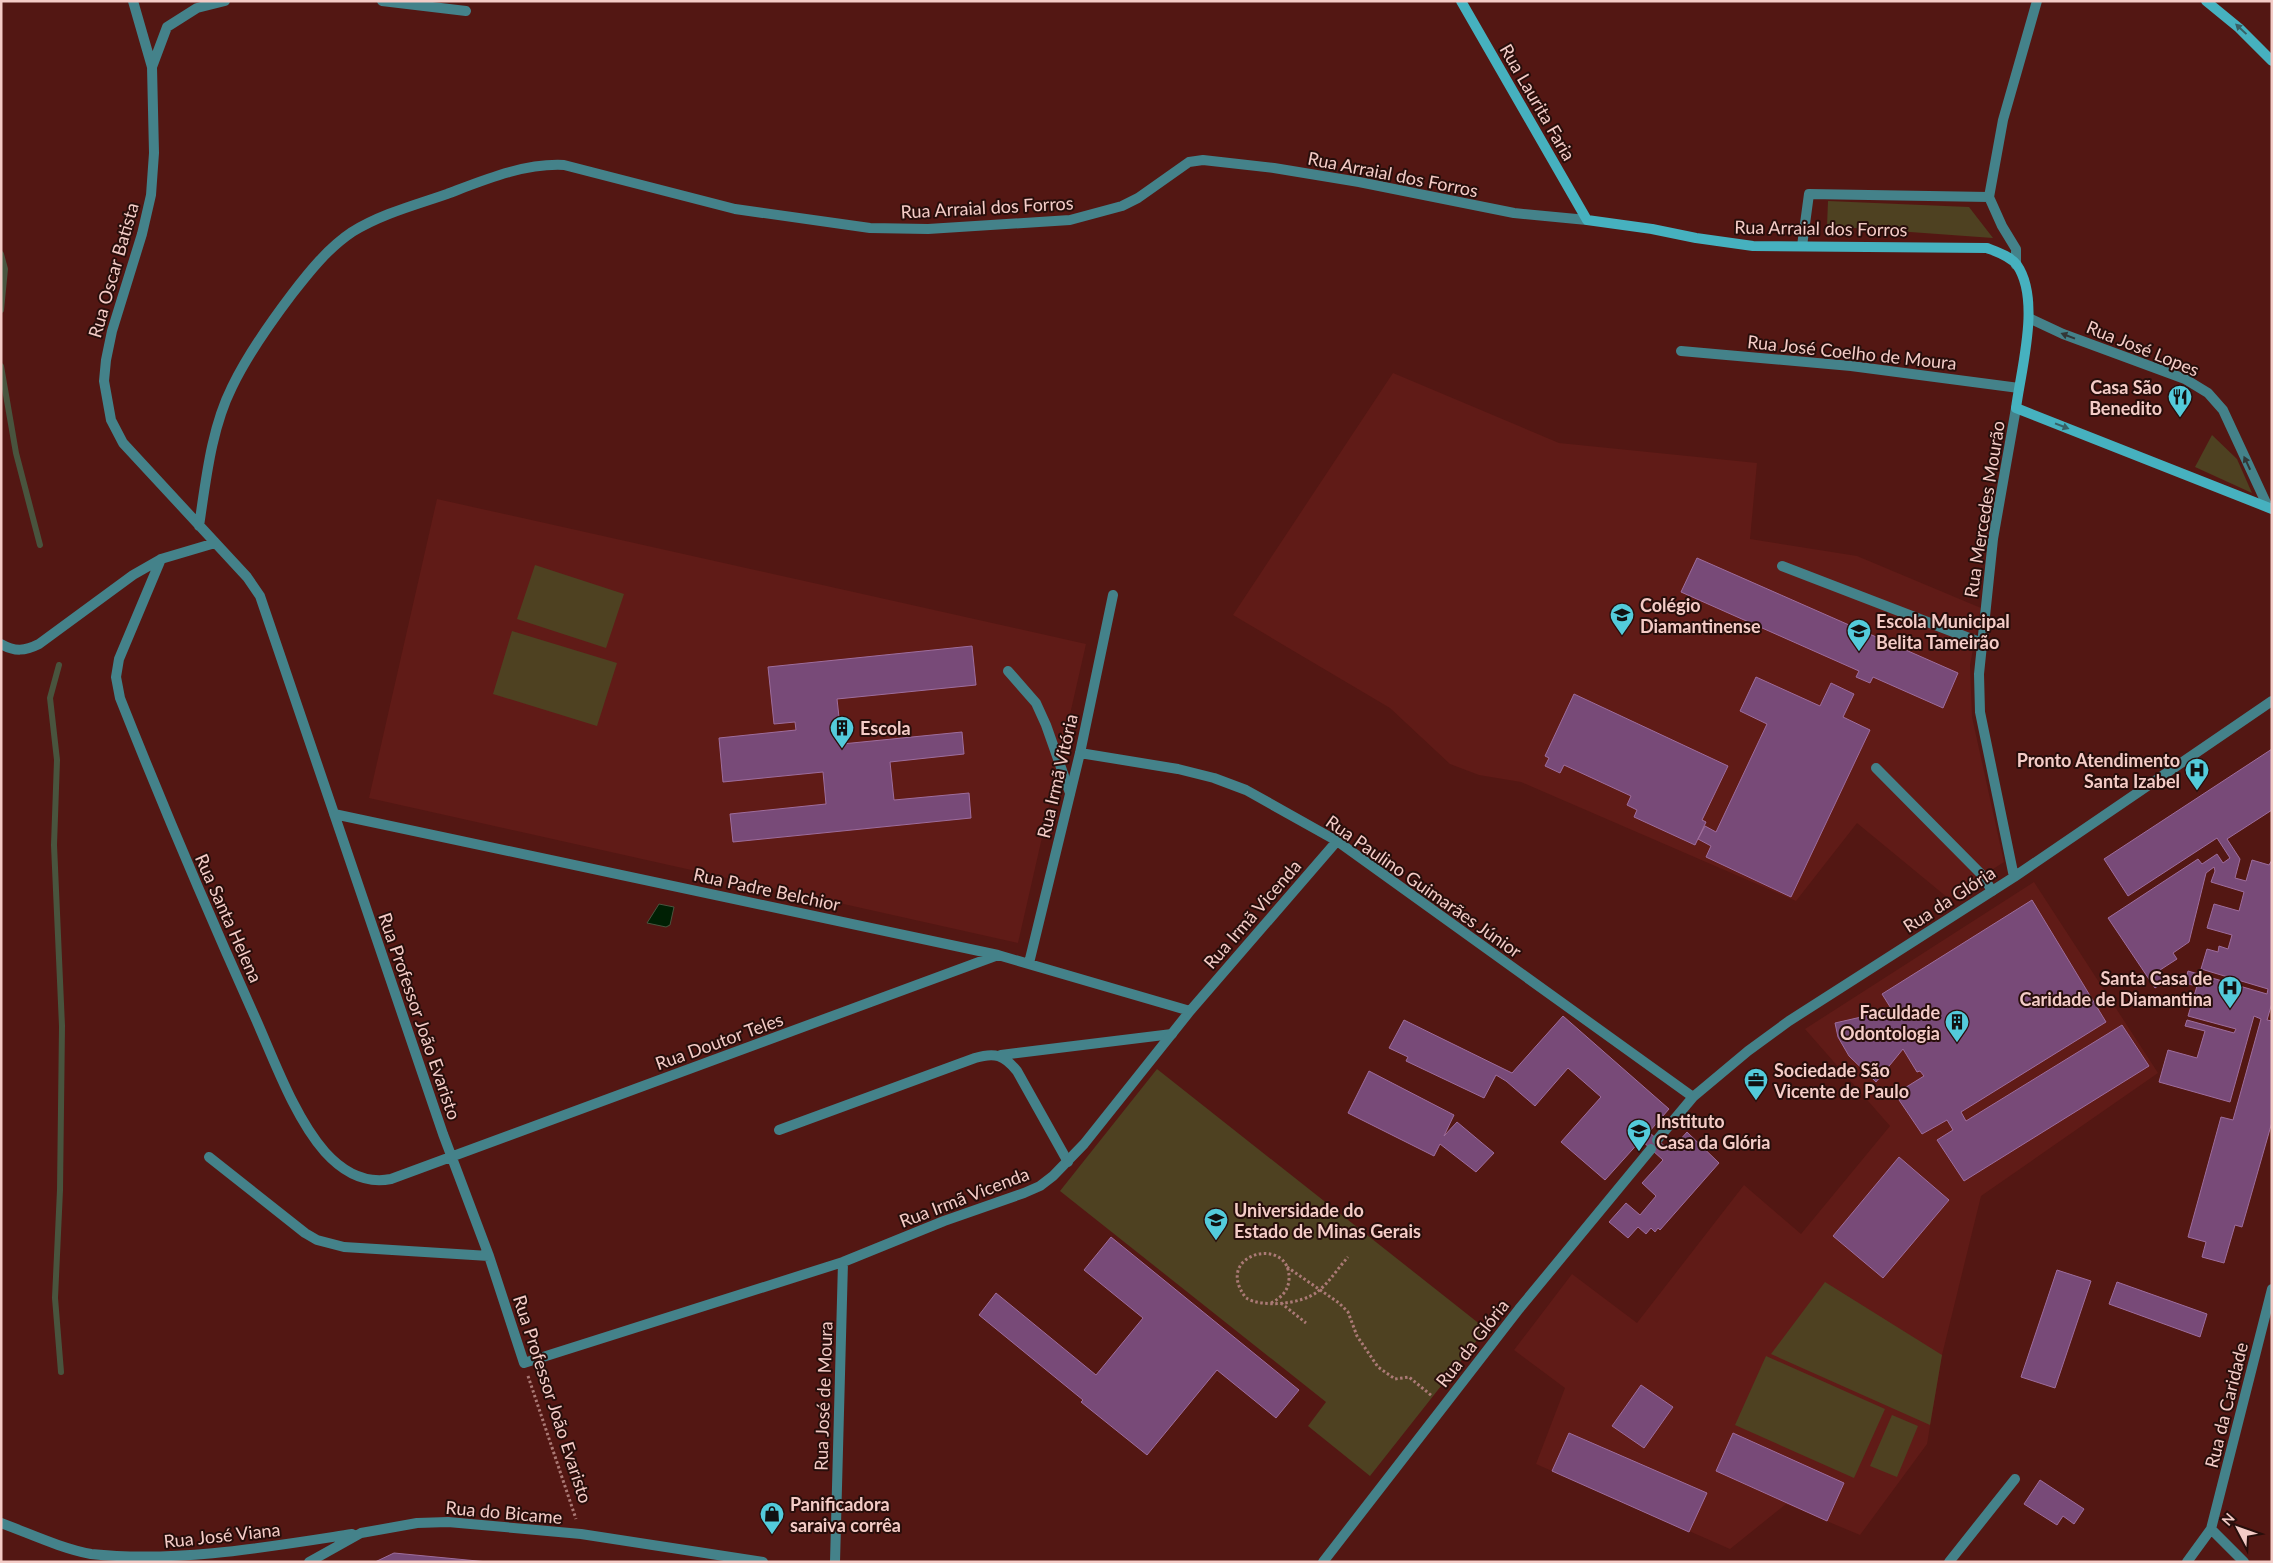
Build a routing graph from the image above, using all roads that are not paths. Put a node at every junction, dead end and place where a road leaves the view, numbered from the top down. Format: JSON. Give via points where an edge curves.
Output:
{"nodes":[{"id":1,"x":133,"y":1,"type":"edge"},
{"id":2,"x":225,"y":1,"type":"edge"},
{"id":3,"x":382,"y":1,"type":"edge"},
{"id":4,"x":1461,"y":1,"type":"edge"},
{"id":5,"x":2037,"y":1,"type":"edge"},
{"id":6,"x":2206,"y":1,"type":"edge"},
{"id":7,"x":466,"y":11,"type":"dead end"},
{"id":8,"x":2272,"y":61,"type":"edge"},
{"id":9,"x":152,"y":67,"type":"junction"},
{"id":10,"x":1988,"y":198,"type":"junction"},
{"id":11,"x":1587,"y":220,"type":"junction"},
{"id":12,"x":1802,"y":246,"type":"junction"},
{"id":13,"x":2016,"y":265,"type":"junction"},
{"id":14,"x":2029,"y":318,"type":"junction"},
{"id":15,"x":1681,"y":350,"type":"dead end"},
{"id":16,"x":2019,"y":388,"type":"junction"},
{"id":17,"x":2016,"y":408,"type":"junction"},
{"id":18,"x":2270,"y":508,"type":"edge"},
{"id":19,"x":199,"y":526,"type":"junction"},
{"id":20,"x":214,"y":543,"type":"junction"},
{"id":21,"x":161,"y":559,"type":"junction"},
{"id":22,"x":1782,"y":566,"type":"dead end"},
{"id":23,"x":1113,"y":595,"type":"dead end"},
{"id":24,"x":1982,"y":643,"type":"junction"},
{"id":25,"x":1,"y":644,"type":"edge"},
{"id":26,"x":1008,"y":671,"type":"dead end"},
{"id":27,"x":2272,"y":701,"type":"edge"},
{"id":28,"x":1080,"y":752,"type":"junction"},
{"id":29,"x":1876,"y":768,"type":"dead end"},
{"id":30,"x":1070,"y":793,"type":"junction"},
{"id":31,"x":334,"y":814,"type":"junction"},
{"id":32,"x":1337,"y":841,"type":"junction"},
{"id":33,"x":2014,"y":876,"type":"junction"},
{"id":34,"x":1992,"y":891,"type":"junction"},
{"id":35,"x":998,"y":955,"type":"junction"},
{"id":36,"x":1029,"y":963,"type":"junction"},
{"id":37,"x":1190,"y":1011,"type":"junction"},
{"id":38,"x":1172,"y":1034,"type":"junction"},
{"id":39,"x":1001,"y":1056,"type":"junction"},
{"id":40,"x":1693,"y":1097,"type":"junction"},
{"id":41,"x":779,"y":1130,"type":"dead end"},
{"id":42,"x":1658,"y":1140,"type":"dead end"},
{"id":43,"x":1651,"y":1149,"type":"dead end"},
{"id":44,"x":209,"y":1157,"type":"dead end"},
{"id":45,"x":452,"y":1157,"type":"junction"},
{"id":46,"x":1068,"y":1162,"type":"junction"},
{"id":47,"x":489,"y":1256,"type":"junction"},
{"id":48,"x":843,"y":1262,"type":"junction"},
{"id":49,"x":2272,"y":1289,"type":"edge"},
{"id":50,"x":524,"y":1363,"type":"joint"},
{"id":51,"x":2015,"y":1479,"type":"dead end"},
{"id":52,"x":1,"y":1523,"type":"edge"},
{"id":53,"x":2211,"y":1529,"type":"junction"},
{"id":54,"x":360,"y":1533,"type":"junction"},
{"id":55,"x":309,"y":1562,"type":"edge"},
{"id":56,"x":764,"y":1562,"type":"edge"},
{"id":57,"x":835,"y":1562,"type":"edge"},
{"id":58,"x":1323,"y":1562,"type":"edge"},
{"id":59,"x":1949,"y":1562,"type":"edge"},
{"id":60,"x":2187,"y":1562,"type":"edge"},
{"id":61,"x":2244,"y":1562,"type":"edge"}],
"edges":[{"from":1,"to":9,"type":"street"},
{"from":2,"to":9,"type":"street","name":"Rua Oscar Batista","via":[[197,8],[167,27]]},
{"from":3,"to":7,"type":"street"},
{"from":4,"to":11,"type":"main road","name":"Rua Laurita Faria"},
{"from":5,"to":10,"type":"street","via":[[2003,120]]},
{"from":8,"to":6,"type":"main road","one_way":true},
{"from":9,"to":19,"type":"street","name":"Rua Oscar Batista","via":[[151,195],[112,331],[104,381],[111,420],[123,443]]},
{"from":10,"to":12,"type":"street","via":[[1809,194]]},
{"from":10,"to":13,"type":"street","via":[[2016,249]]},
{"from":11,"to":12,"type":"main road","name":"Rua Arraial dos Forros","via":[[1753,246]]},
{"from":11,"to":19,"type":"street","name":"Rua Arraial dos Forros","via":[[1514,213],[1359,182],[1203,160],[1184,165],[1122,206],[1087,217],[928,229],[870,228],[735,208],[564,165],[520,170],[475,183],[368,224],[340,241],[314,266],[266,329],[232,387],[216,432]]},
{"from":12,"to":13,"type":"main road","name":"Rua Arraial dos Forros","via":[[1987,248],[2006,256]]},
{"from":13,"to":14,"type":"main road","name":"Rua Mercedes Mourão","via":[[2025,286]]},
{"from":14,"to":16,"type":"main road","name":"Rua Mercedes Mourão"},
{"from":18,"to":14,"type":"street","name":"Rua José Lopes","one_way":true,"via":[[2223,410],[2208,393],[2185,379],[2063,334]]},
{"from":15,"to":16,"type":"street","name":"Rua José Coelho de Moura","via":[[1851,366]]},
{"from":16,"to":17,"type":"main road","name":"Rua Mercedes Mourão"},
{"from":17,"to":18,"type":"main road","one_way":true},
{"from":17,"to":24,"type":"street","name":"Rua Mercedes Mourão","via":[[1993,538]]},
{"from":19,"to":20,"type":"street","name":"Rua Professor João Evaristo"},
{"from":20,"to":21,"type":"street"},
{"from":20,"to":31,"type":"street","name":"Rua Professor João Evaristo","via":[[247,577],[260,596]]},
{"from":21,"to":25,"type":"street","via":[[109,591],[39,644],[21,650]]},
{"from":21,"to":45,"type":"street","name":"Rua Santa Helena","via":[[119,659],[116,677],[120,698],[198,890],[299,1113],[325,1152],[359,1177],[392,1179]]},
{"from":22,"to":24,"type":"street"},
{"from":23,"to":28,"type":"street","name":"Rua Irmã Vitória"},
{"from":24,"to":33,"type":"street","name":"Rua Mercedes Mourão","via":[[1980,712]]},
{"from":26,"to":30,"type":"street","via":[[1036,703]]},
{"from":27,"to":33,"type":"street","name":"Rua da Glória"},
{"from":28,"to":30,"type":"street","name":"Rua Irmã Vitória"},
{"from":28,"to":32,"type":"street","name":"Rua Paulino Guimarães Júnior","via":[[1214,778],[1246,790]]},
{"from":29,"to":34,"type":"street","via":[[1982,876]]},
{"from":30,"to":36,"type":"street","name":"Rua Irmã Vitória"},
{"from":31,"to":35,"type":"street","name":"Rua Padre Belchior"},
{"from":31,"to":45,"type":"street","name":"Rua Professor João Evaristo"},
{"from":32,"to":37,"type":"street","name":"Rua Irmã Vicenda"},
{"from":32,"to":40,"type":"street","name":"Rua Paulino Guimarães Júnior"},
{"from":33,"to":34,"type":"street","name":"Rua da Glória"},
{"from":34,"to":40,"type":"street","name":"Rua da Glória","via":[[1789,1021]]},
{"from":35,"to":36,"type":"street","name":"Rua Padre Belchior"},
{"from":35,"to":45,"type":"street","name":"Rua Doutor Teles"},
{"from":36,"to":37,"type":"street","name":"Rua Padre Belchior"},
{"from":37,"to":38,"type":"street","name":"Rua Irmã Vicenda"},
{"from":38,"to":39,"type":"street"},
{"from":38,"to":46,"type":"street","name":"Rua Irmã Vicenda"},
{"from":39,"to":41,"type":"street","via":[[993,1054],[975,1058]]},
{"from":39,"to":46,"type":"street","via":[[1016,1071]]},
{"from":40,"to":42,"type":"street","name":"Rua da Glória"},
{"from":43,"to":58,"type":"street","name":"Rua da Glória","via":[[1520,1309]]},
{"from":44,"to":47,"type":"street","via":[[318,1240],[344,1247]]},
{"from":45,"to":47,"type":"street","name":"Rua Professor João Evaristo"},
{"from":46,"to":48,"type":"street","name":"Rua Irmã Vicenda","via":[[1040,1186]]},
{"from":47,"to":50,"type":"street","name":"Rua Professor João Evaristo"},
{"from":48,"to":50,"type":"street","name":"Rua Irmã Vicenda"},
{"from":48,"to":57,"type":"street","name":"Rua José de Moura"},
{"from":49,"to":53,"type":"street","name":"Rua da Caridade"},
{"from":51,"to":59,"type":"street"},
{"from":52,"to":54,"type":"street","name":"Rua José Viana","via":[[49,1542],[92,1554],[163,1559],[223,1554]]},
{"from":53,"to":60,"type":"street"},
{"from":53,"to":61,"type":"street"},
{"from":54,"to":55,"type":"street","name":"Rua do Bicame"},
{"from":54,"to":56,"type":"street","name":"Rua do Bicame","via":[[417,1523],[448,1522],[581,1534]]}]}
